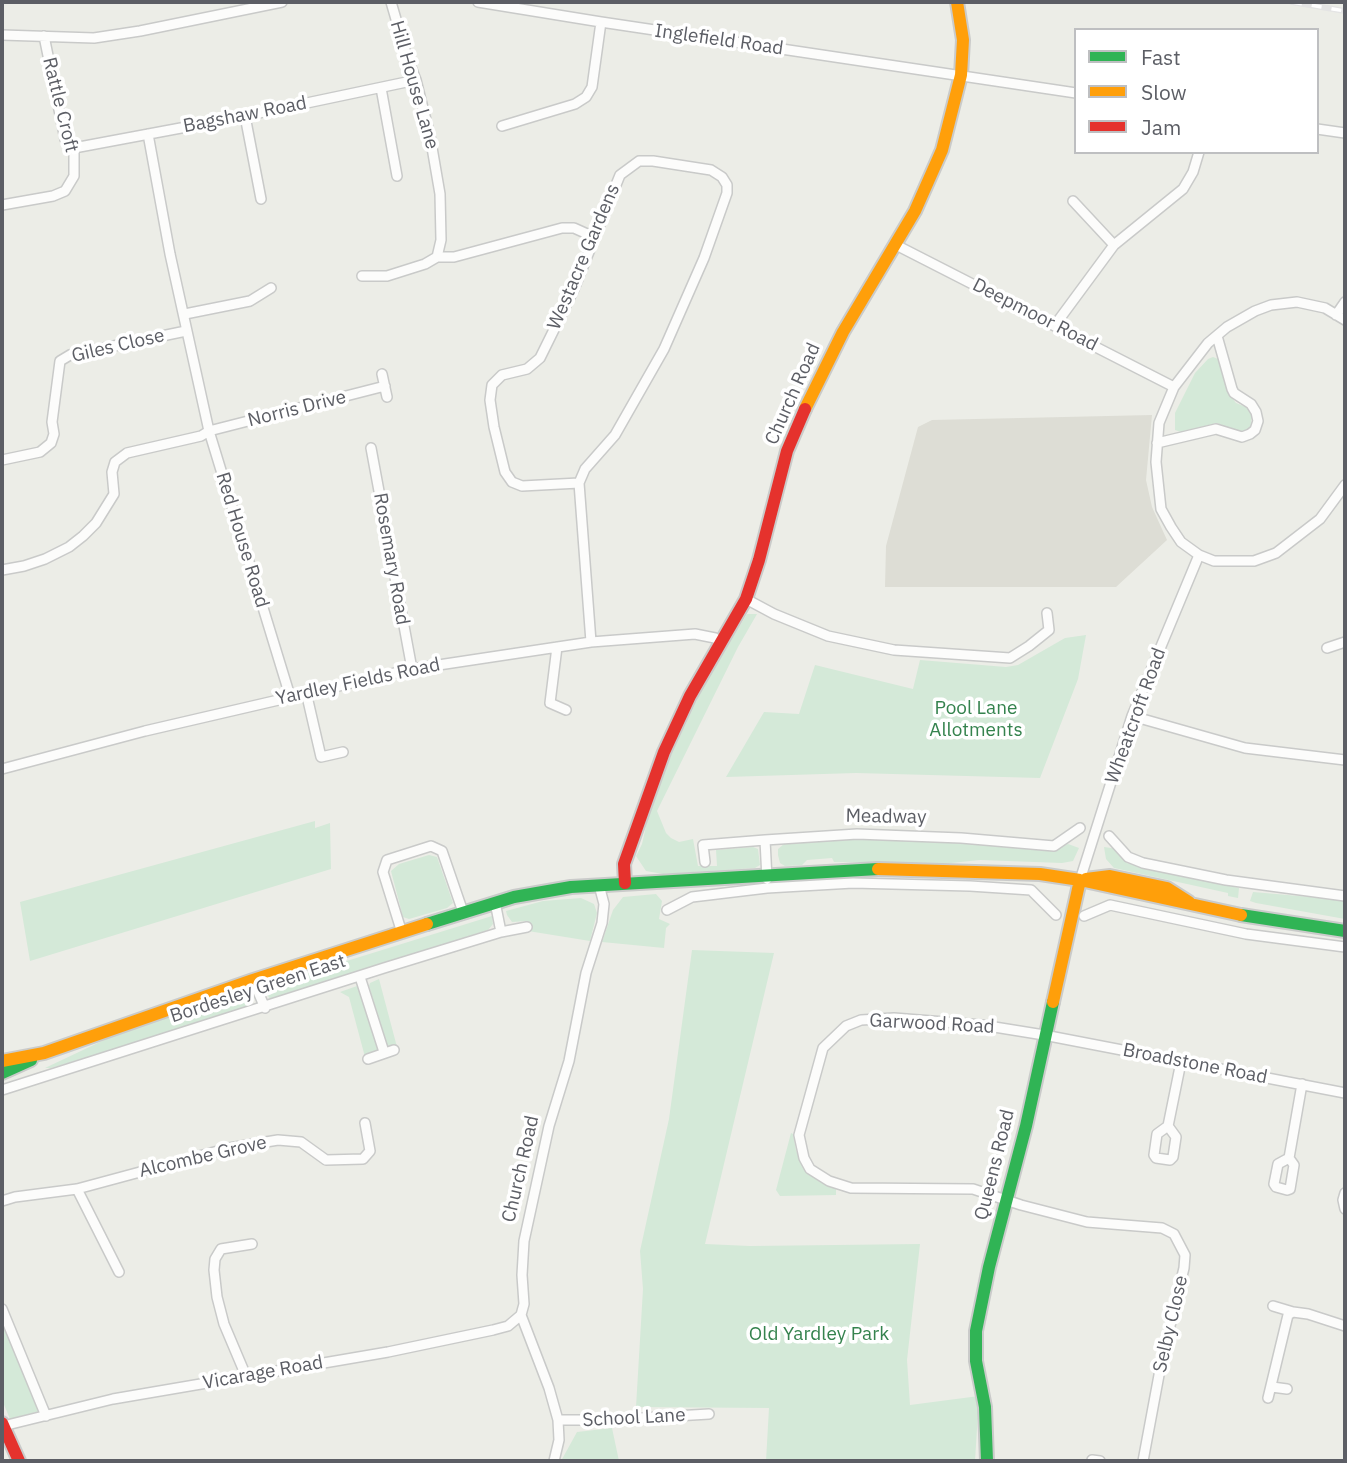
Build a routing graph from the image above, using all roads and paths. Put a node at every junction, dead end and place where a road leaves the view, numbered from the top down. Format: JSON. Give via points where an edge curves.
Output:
{"nodes":[{"id":1,"x":282,"y":2,"type":"edge"},
{"id":2,"x":391,"y":2,"type":"edge"},
{"id":3,"x":478,"y":2,"type":"edge"},
{"id":4,"x":957,"y":2,"type":"edge"},
{"id":5,"x":601,"y":22,"type":"junction"},
{"id":6,"x":2,"y":35,"type":"edge"},
{"id":7,"x":44,"y":36,"type":"junction"},
{"id":8,"x":961,"y":75,"type":"junction"},
{"id":9,"x":416,"y":80,"type":"junction"},
{"id":10,"x":382,"y":88,"type":"junction"},
{"id":11,"x":1074,"y":93,"type":"edge"},
{"id":12,"x":245,"y":116,"type":"junction"},
{"id":13,"x":502,"y":126,"type":"dead end"},
{"id":14,"x":1319,"y":129,"type":"edge"},
{"id":15,"x":1345,"y":133,"type":"edge"},
{"id":16,"x":148,"y":134,"type":"junction"},
{"id":17,"x":74,"y":148,"type":"junction"},
{"id":18,"x":1198,"y":154,"type":"edge"},
{"id":19,"x":397,"y":176,"type":"dead end"},
{"id":20,"x":261,"y":199,"type":"dead end"},
{"id":21,"x":1073,"y":201,"type":"dead end"},
{"id":22,"x":2,"y":205,"type":"edge"},
{"id":23,"x":594,"y":237,"type":"junction"},
{"id":24,"x":896,"y":245,"type":"junction"},
{"id":25,"x":1114,"y":245,"type":"junction"},
{"id":26,"x":437,"y":257,"type":"junction"},
{"id":27,"x":362,"y":276,"type":"dead end"},
{"id":28,"x":271,"y":288,"type":"dead end"},
{"id":29,"x":1345,"y":302,"type":"edge"},
{"id":30,"x":185,"y":314,"type":"junction"},
{"id":31,"x":1341,"y":317,"type":"edge"},
{"id":32,"x":1055,"y":325,"type":"junction"},
{"id":33,"x":186,"y":331,"type":"junction"},
{"id":34,"x":1217,"y":336,"type":"junction"},
{"id":35,"x":382,"y":374,"type":"dead end"},
{"id":36,"x":385,"y":386,"type":"junction"},
{"id":37,"x":1174,"y":387,"type":"junction"},
{"id":38,"x":387,"y":397,"type":"dead end"},
{"id":39,"x":209,"y":431,"type":"junction"},
{"id":40,"x":1157,"y":443,"type":"junction"},
{"id":41,"x":371,"y":448,"type":"dead end"},
{"id":42,"x":2,"y":460,"type":"edge"},
{"id":43,"x":579,"y":483,"type":"junction"},
{"id":44,"x":1345,"y":485,"type":"edge"},
{"id":45,"x":1199,"y":555,"type":"junction"},
{"id":46,"x":2,"y":570,"type":"edge"},
{"id":47,"x":746,"y":599,"type":"junction"},
{"id":48,"x":1047,"y":612,"type":"dead end"},
{"id":49,"x":591,"y":642,"type":"junction"},
{"id":50,"x":720,"y":642,"type":"junction"},
{"id":51,"x":1345,"y":642,"type":"edge"},
{"id":52,"x":557,"y":647,"type":"junction"},
{"id":53,"x":1327,"y":648,"type":"dead end"},
{"id":54,"x":412,"y":669,"type":"junction"},
{"id":55,"x":306,"y":692,"type":"junction"},
{"id":56,"x":290,"y":695,"type":"junction"},
{"id":57,"x":566,"y":709,"type":"dead end"},
{"id":58,"x":1132,"y":716,"type":"junction"},
{"id":59,"x":343,"y":752,"type":"dead end"},
{"id":60,"x":1345,"y":760,"type":"edge"},
{"id":61,"x":2,"y":769,"type":"edge"},
{"id":62,"x":1080,"y":828,"type":"dead end"},
{"id":63,"x":1109,"y":836,"type":"dead end"},
{"id":64,"x":765,"y":840,"type":"junction"},
{"id":65,"x":705,"y":862,"type":"dead end"},
{"id":66,"x":766,"y":874,"type":"junction"},
{"id":67,"x":971,"y":879,"type":"junction"},
{"id":68,"x":1080,"y":880,"type":"junction"},
{"id":69,"x":625,"y":883,"type":"junction"},
{"id":70,"x":599,"y":885,"type":"junction"},
{"id":71,"x":767,"y":888,"type":"junction"},
{"id":72,"x":1345,"y":896,"type":"edge"},
{"id":73,"x":495,"y":902,"type":"junction"},
{"id":74,"x":1189,"y":905,"type":"junction"},
{"id":75,"x":667,"y":911,"type":"dead end"},
{"id":76,"x":463,"y":912,"type":"junction"},
{"id":77,"x":1056,"y":915,"type":"dead end"},
{"id":78,"x":1084,"y":916,"type":"dead end"},
{"id":79,"x":1180,"y":920,"type":"junction"},
{"id":80,"x":527,"y":928,"type":"dead end"},
{"id":81,"x":1345,"y":930,"type":"edge"},
{"id":82,"x":501,"y":932,"type":"junction"},
{"id":83,"x":402,"y":933,"type":"junction"},
{"id":84,"x":1345,"y":947,"type":"edge"},
{"id":85,"x":360,"y":976,"type":"junction"},
{"id":86,"x":253,"y":980,"type":"junction"},
{"id":87,"x":265,"y":1008,"type":"junction"},
{"id":88,"x":1044,"y":1035,"type":"junction"},
{"id":89,"x":44,"y":1053,"type":"junction"},
{"id":90,"x":368,"y":1059,"type":"dead end"},
{"id":91,"x":2,"y":1061,"type":"edge"},
{"id":92,"x":1181,"y":1062,"type":"junction"},
{"id":93,"x":2,"y":1073,"type":"edge"},
{"id":94,"x":1302,"y":1084,"type":"junction"},
{"id":95,"x":2,"y":1090,"type":"edge"},
{"id":96,"x":1345,"y":1093,"type":"edge"},
{"id":97,"x":365,"y":1123,"type":"dead end"},
{"id":98,"x":1168,"y":1126,"type":"dead end"},
{"id":99,"x":1289,"y":1158,"type":"dead end"},
{"id":100,"x":77,"y":1189,"type":"junction"},
{"id":101,"x":1345,"y":1193,"type":"edge"},
{"id":102,"x":2,"y":1200,"type":"edge"},
{"id":103,"x":1007,"y":1200,"type":"junction"},
{"id":104,"x":1345,"y":1209,"type":"edge"},
{"id":105,"x":252,"y":1244,"type":"dead end"},
{"id":106,"x":119,"y":1272,"type":"dead end"},
{"id":107,"x":1273,"y":1306,"type":"dead end"},
{"id":108,"x":2,"y":1309,"type":"edge"},
{"id":109,"x":1293,"y":1312,"type":"junction"},
{"id":110,"x":521,"y":1315,"type":"junction"},
{"id":111,"x":1345,"y":1326,"type":"edge"},
{"id":112,"x":246,"y":1376,"type":"junction"},
{"id":113,"x":1272,"y":1387,"type":"junction"},
{"id":114,"x":1287,"y":1389,"type":"dead end"},
{"id":115,"x":1268,"y":1398,"type":"dead end"},
{"id":116,"x":709,"y":1414,"type":"dead end"},
{"id":117,"x":46,"y":1416,"type":"junction"},
{"id":118,"x":558,"y":1420,"type":"junction"},
{"id":119,"x":2,"y":1424,"type":"edge"},
{"id":120,"x":19,"y":1461,"type":"edge"},
{"id":121,"x":554,"y":1461,"type":"edge"},
{"id":122,"x":987,"y":1461,"type":"edge"},
{"id":123,"x":1143,"y":1461,"type":"edge"}],
"edges":[{"from":1,"to":7,"type":"street","via":[[117,35]]},
{"from":2,"to":9,"type":"street","name":"Hill House Lane"},
{"from":3,"to":5,"type":"street","name":"Inglefield Road"},
{"from":4,"to":8,"type":"street","name":"Church Road","via":[[963,40]]},
{"from":5,"to":8,"type":"street","name":"Inglefield Road"},
{"from":5,"to":13,"type":"street","via":[[592,87],[586,97]]},
{"from":6,"to":7,"type":"street"},
{"from":7,"to":17,"type":"street","name":"Rattle Croft","via":[[65,139]]},
{"from":8,"to":11,"type":"street","name":"Inglefield Road"},
{"from":8,"to":24,"type":"street","name":"Church Road","via":[[942,150]]},
{"from":9,"to":10,"type":"street","name":"Bagshaw Road"},
{"from":9,"to":26,"type":"street","name":"Hill House Lane","via":[[440,194]]},
{"from":10,"to":12,"type":"street","name":"Bagshaw Road"},
{"from":10,"to":19,"type":"street"},
{"from":12,"to":16,"type":"street","name":"Bagshaw Road"},
{"from":12,"to":20,"type":"street"},
{"from":14,"to":15,"type":"street"},
{"from":16,"to":17,"type":"street","name":"Bagshaw Road"},
{"from":16,"to":30,"type":"street","name":"Red House Road"},
{"from":17,"to":22,"type":"street","name":"Rattle Croft","via":[[74,176],[65,191]]},
{"from":18,"to":25,"type":"street","via":[[1183,189]]},
{"from":21,"to":25,"type":"street"},
{"from":23,"to":26,"type":"street","via":[[575,228],[562,228],[454,257]]},
{"from":23,"to":43,"type":"street","name":"Westacre Gardens","via":[[540,358],[527,369],[502,375],[492,385],[490,400],[501,458],[512,482],[522,486]]},
{"from":23,"to":43,"type":"street","name":"Westacre Gardens","via":[[620,175],[639,161],[711,170],[727,185],[704,258],[664,349],[615,435],[585,469]]},
{"from":24,"to":32,"type":"street","name":"Deepmoor Road"},
{"from":24,"to":47,"type":"street","name":"Church Road","via":[[843,332],[798,423]]},
{"from":25,"to":32,"type":"street"},
{"from":26,"to":27,"type":"street","via":[[387,276]]},
{"from":28,"to":30,"type":"street","via":[[250,301]]},
{"from":29,"to":31,"type":"street"},
{"from":30,"to":33,"type":"street","name":"Red House Road"},
{"from":31,"to":34,"type":"street","via":[[1297,302],[1272,305],[1244,316]]},
{"from":32,"to":37,"type":"street","name":"Deepmoor Road"},
{"from":33,"to":39,"type":"street","name":"Red House Road"},
{"from":33,"to":42,"type":"street","name":"Giles Close","via":[[70,355],[60,361],[51,443],[40,452]]},
{"from":34,"to":37,"type":"street"},
{"from":34,"to":40,"type":"street","via":[[1234,393],[1256,412],[1255,430],[1242,436],[1216,429]]},
{"from":35,"to":36,"type":"street"},
{"from":36,"to":38,"type":"street"},
{"from":36,"to":39,"type":"street","name":"Norris Drive"},
{"from":37,"to":40,"type":"street","via":[[1158,423]]},
{"from":39,"to":46,"type":"street","name":"Norris Drive","via":[[127,453],[111,472],[114,494],[83,536],[45,558]]},
{"from":39,"to":56,"type":"street","name":"Red House Road"},
{"from":40,"to":45,"type":"street","via":[[1161,509],[1181,542]]},
{"from":41,"to":54,"type":"street","name":"Rosemary Road"},
{"from":43,"to":49,"type":"street"},
{"from":44,"to":45,"type":"street","via":[[1320,519],[1276,553],[1234,563]]},
{"from":45,"to":58,"type":"street","name":"Wheatcroft Road"},
{"from":47,"to":48,"type":"street","via":[[828,636],[894,650],[1010,658],[1049,630]]},
{"from":47,"to":50,"type":"street","name":"Church Road"},
{"from":49,"to":50,"type":"street","name":"Yardley Fields Road","via":[[695,634]]},
{"from":49,"to":52,"type":"street","name":"Yardley Fields Road"},
{"from":50,"to":69,"type":"street","name":"Church Road","via":[[664,752],[624,864]]},
{"from":51,"to":53,"type":"street"},
{"from":52,"to":54,"type":"street","name":"Yardley Fields Road"},
{"from":52,"to":57,"type":"street","via":[[550,703]]},
{"from":54,"to":55,"type":"street","name":"Yardley Fields Road"},
{"from":55,"to":56,"type":"street","name":"Yardley Fields Road"},
{"from":55,"to":59,"type":"street","via":[[321,758]]},
{"from":56,"to":61,"type":"street","name":"Yardley Fields Road"},
{"from":58,"to":60,"type":"street","via":[[1245,748]]},
{"from":58,"to":68,"type":"street","name":"Wheatcroft Road"},
{"from":62,"to":64,"type":"street","name":"Meadway","via":[[1054,846],[857,834]]},
{"from":63,"to":72,"type":"street","via":[[1128,857],[1143,863]]},
{"from":64,"to":65,"type":"street","name":"Meadway","via":[[703,845]]},
{"from":64,"to":66,"type":"street"},
{"from":66,"to":67,"type":"street","via":[[884,869]]},
{"from":66,"to":69,"type":"street"},
{"from":66,"to":71,"type":"street"},
{"from":67,"to":68,"type":"street","via":[[1040,874]]},
{"from":67,"to":71,"type":"street"},
{"from":67,"to":77,"type":"street","via":[[1031,890]]},
{"from":68,"to":74,"type":"street","via":[[1110,876],[1167,888]]},
{"from":68,"to":88,"type":"street","name":"Queens Road"},
{"from":69,"to":70,"type":"street"},
{"from":70,"to":73,"type":"street","name":"Bordesley Green East"},
{"from":70,"to":110,"type":"street","name":"Church Road","via":[[602,923],[530,1208]]},
{"from":71,"to":75,"type":"street","via":[[692,897]]},
{"from":73,"to":76,"type":"street","name":"Bordesley Green East"},
{"from":73,"to":82,"type":"street"},
{"from":74,"to":79,"type":"street"},
{"from":74,"to":81,"type":"street"},
{"from":76,"to":83,"type":"street","name":"Bordesley Green East"},
{"from":76,"to":83,"type":"street","via":[[442,851],[431,846],[387,860],[383,872]]},
{"from":78,"to":79,"type":"street","via":[[1110,905]]},
{"from":79,"to":84,"type":"street"},
{"from":80,"to":82,"type":"street","name":"Bordesley Green East"},
{"from":82,"to":85,"type":"street","name":"Bordesley Green East"},
{"from":83,"to":86,"type":"street","name":"Bordesley Green East"},
{"from":85,"to":87,"type":"street","name":"Bordesley Green East"},
{"from":85,"to":90,"type":"street","via":[[389,1051]]},
{"from":86,"to":87,"type":"street"},
{"from":86,"to":89,"type":"street","name":"Bordesley Green East"},
{"from":87,"to":95,"type":"street","name":"Bordesley Green East"},
{"from":88,"to":92,"type":"street","name":"Broadstone Road"},
{"from":88,"to":103,"type":"street","name":"Queens Road"},
{"from":88,"to":103,"type":"street","name":"Garwood Road","via":[[894,1018],[846,1026],[823,1048],[799,1135],[810,1169],[839,1186],[973,1189]]},
{"from":89,"to":91,"type":"street","name":"Bordesley Green East"},
{"from":89,"to":93,"type":"street","name":"Bordesley Green East"},
{"from":92,"to":94,"type":"street","name":"Broadstone Road"},
{"from":92,"to":98,"type":"street"},
{"from":94,"to":96,"type":"street","name":"Broadstone Road"},
{"from":94,"to":99,"type":"street"},
{"from":97,"to":100,"type":"street","name":"Alcombe Grove","via":[[370,1152],[363,1159],[327,1160],[301,1142],[278,1140],[229,1148]]},
{"from":100,"to":102,"type":"street","name":"Alcombe Grove"},
{"from":100,"to":106,"type":"street"},
{"from":101,"to":104,"type":"street"},
{"from":103,"to":122,"type":"street","name":"Queens Road","via":[[976,1332]]},
{"from":103,"to":123,"type":"street","name":"Selby Close","via":[[1087,1222],[1162,1228],[1174,1234],[1182,1246],[1184,1268]]},
{"from":105,"to":112,"type":"street","via":[[221,1249],[214,1270],[224,1324]]},
{"from":107,"to":109,"type":"street"},
{"from":108,"to":117,"type":"street"},
{"from":109,"to":111,"type":"street"},
{"from":109,"to":113,"type":"street","via":[[1285,1321]]},
{"from":110,"to":112,"type":"street","name":"Vicarage Road","via":[[508,1326],[493,1330]]},
{"from":110,"to":118,"type":"street","name":"Church Road"},
{"from":112,"to":117,"type":"street","name":"Vicarage Road","via":[[113,1399]]},
{"from":113,"to":114,"type":"street"},
{"from":113,"to":115,"type":"street"},
{"from":116,"to":118,"type":"street","name":"School Lane"},
{"from":117,"to":119,"type":"street","name":"Vicarage Road"},
{"from":118,"to":121,"type":"street","name":"Church Road"},
{"from":119,"to":120,"type":"street"}]}
